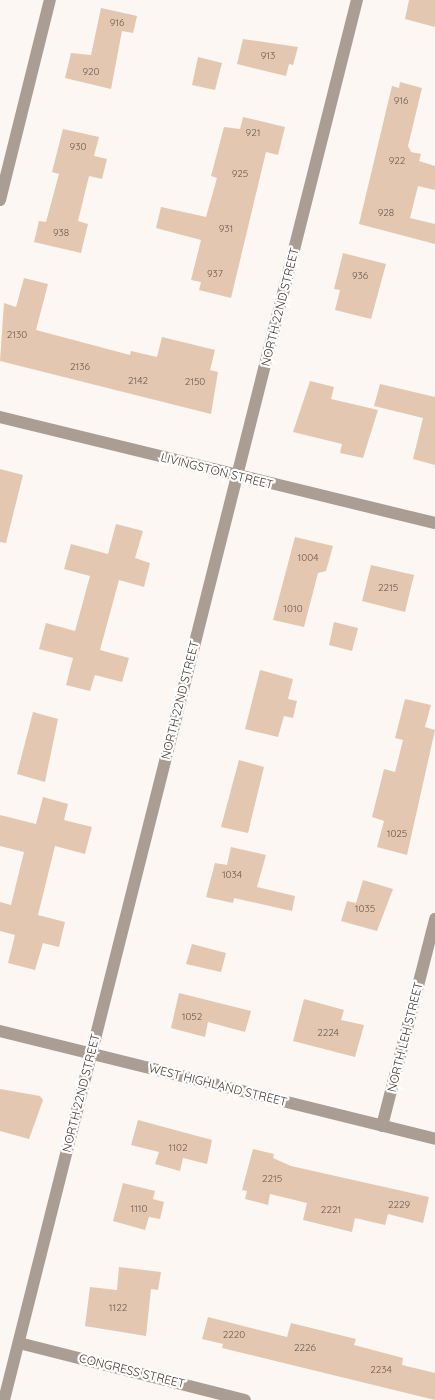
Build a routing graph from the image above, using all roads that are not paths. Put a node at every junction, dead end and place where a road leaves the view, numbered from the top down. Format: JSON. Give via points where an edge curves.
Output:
{"nodes":[{"id":1,"x":50,"y":0,"type":"edge"},
{"id":2,"x":357,"y":0,"type":"edge"},
{"id":3,"x":0,"y":200,"type":"edge"},
{"id":4,"x":0,"y":417,"type":"edge"},
{"id":5,"x":239,"y":477,"type":"junction"},
{"id":6,"x":435,"y":523,"type":"edge"},
{"id":7,"x":435,"y":919,"type":"edge"},
{"id":8,"x":0,"y":1031,"type":"edge"},
{"id":9,"x":91,"y":1053,"type":"junction"},
{"id":10,"x":382,"y":1126,"type":"junction"},
{"id":11,"x":435,"y":1139,"type":"edge"},
{"id":12,"x":19,"y":1343,"type":"junction"},
{"id":13,"x":4,"y":1400,"type":"edge"},
{"id":14,"x":245,"y":1400,"type":"edge"}],
"edges":[{"from":1,"to":3,"type":"street"},
{"from":2,"to":5,"type":"street","name":"NORTH 22ND STREET"},
{"from":4,"to":5,"type":"street","name":"LIVINGSTON STREET"},
{"from":5,"to":6,"type":"street","name":"LIVINGSTON STREET"},
{"from":5,"to":9,"type":"street","name":"NORTH 22ND STREET"},
{"from":7,"to":10,"type":"street","name":"NORTH LEH STREET"},
{"from":8,"to":9,"type":"street","name":"WEST HIGHLAND STREET"},
{"from":9,"to":10,"type":"street","name":"WEST HIGHLAND STREET"},
{"from":9,"to":12,"type":"street","name":"NORTH 22ND STREET"},
{"from":10,"to":11,"type":"street","name":"WEST HIGHLAND STREET"},
{"from":12,"to":13,"type":"street","name":"NORTH 22ND STREET"},
{"from":12,"to":14,"type":"street","name":"CONGRESS STREET"}]}
